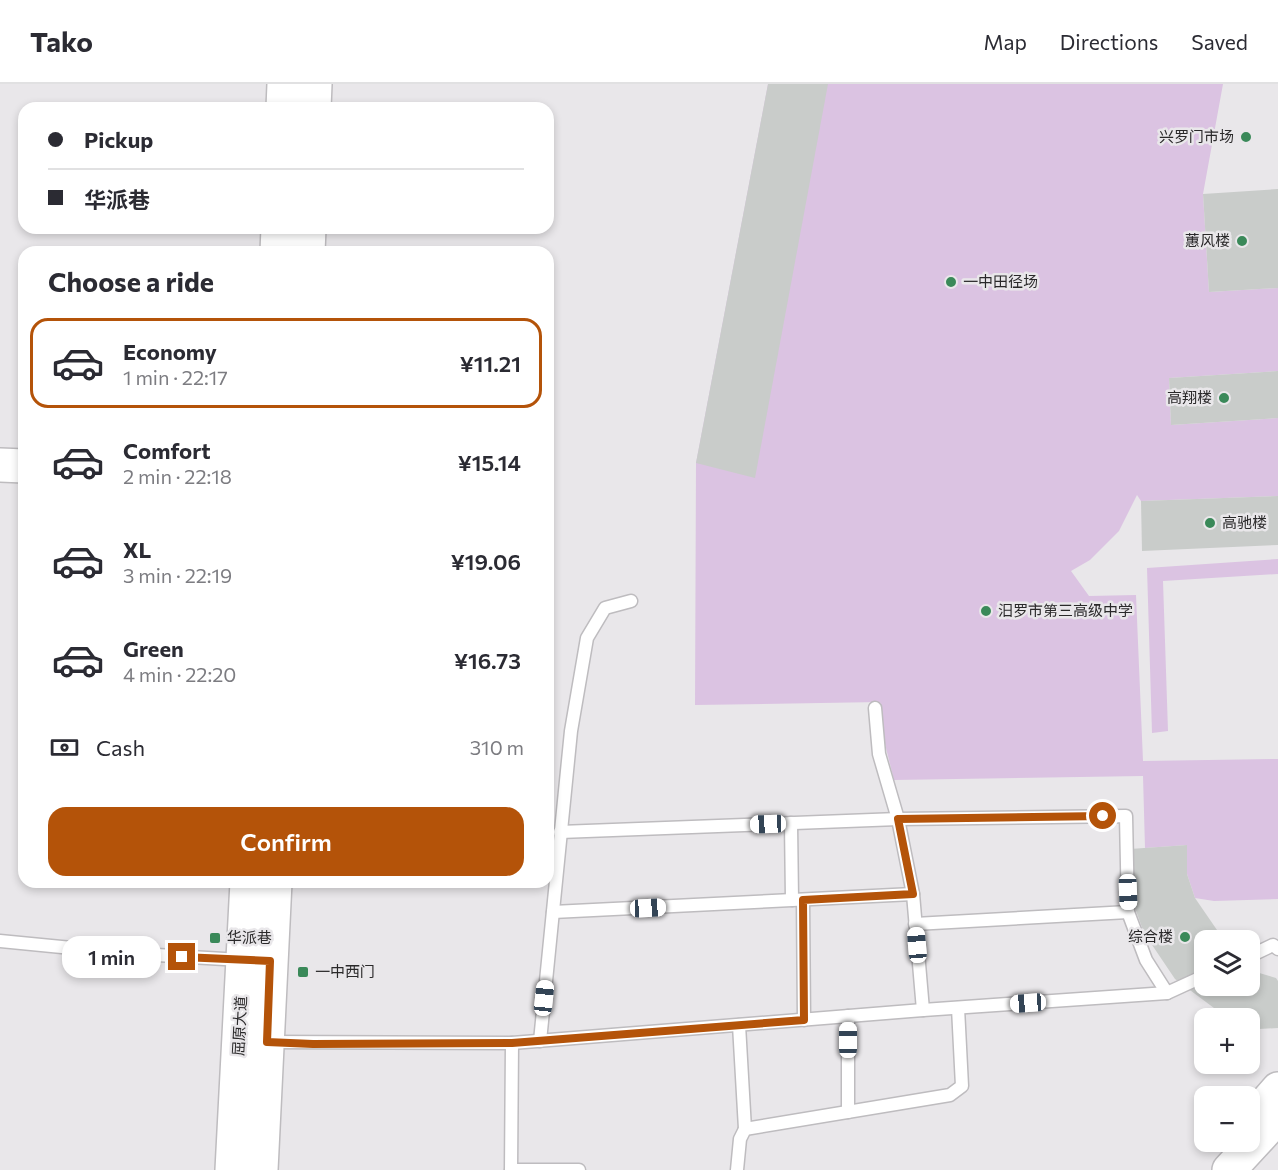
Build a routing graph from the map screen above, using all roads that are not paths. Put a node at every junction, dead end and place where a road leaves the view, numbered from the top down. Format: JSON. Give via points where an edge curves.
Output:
{"nodes":[{"id":1,"x":284,"y":84,"type":"edge"},
{"id":2,"x":315,"y":84,"type":"edge"},
{"id":3,"x":283,"y":102,"type":"edge"},
{"id":4,"x":314,"y":102,"type":"edge"},
{"id":5,"x":0,"y":465,"type":"edge"},
{"id":6,"x":18,"y":466,"type":"edge"},
{"id":7,"x":631,"y":601,"type":"dead end"},
{"id":8,"x":875,"y":708,"type":"dead end"},
{"id":9,"x":898,"y":819,"type":"junction"},
{"id":10,"x":791,"y":823,"type":"junction"},
{"id":11,"x":560,"y":832,"type":"junction"},
{"id":12,"x":248,"y":888,"type":"edge"},
{"id":13,"x":274,"y":888,"type":"edge"},
{"id":14,"x":913,"y":894,"type":"junction"},
{"id":15,"x":798,"y":900,"type":"junction"},
{"id":16,"x":553,"y":912,"type":"junction"},
{"id":17,"x":1128,"y":912,"type":"junction"},
{"id":18,"x":915,"y":924,"type":"junction"},
{"id":19,"x":0,"y":941,"type":"edge"},
{"id":20,"x":1278,"y":949,"type":"edge"},
{"id":21,"x":1260,"y":951,"type":"edge"},
{"id":22,"x":257,"y":961,"type":"junction"},
{"id":23,"x":1194,"y":981,"type":"edge"},
{"id":24,"x":1167,"y":993,"type":"junction"},
{"id":25,"x":958,"y":1008,"type":"junction"},
{"id":26,"x":923,"y":1010,"type":"junction"},
{"id":27,"x":848,"y":1016,"type":"junction"},
{"id":28,"x":804,"y":1020,"type":"junction"},
{"id":29,"x":739,"y":1025,"type":"junction"},
{"id":30,"x":540,"y":1041,"type":"junction"},
{"id":31,"x":267,"y":1042,"type":"junction"},
{"id":32,"x":512,"y":1043,"type":"junction"},
{"id":33,"x":1278,"y":1089,"type":"edge"},
{"id":34,"x":1260,"y":1110,"type":"edge"},
{"id":35,"x":848,"y":1112,"type":"junction"},
{"id":36,"x":1278,"y":1116,"type":"edge"},
{"id":37,"x":745,"y":1129,"type":"junction"},
{"id":38,"x":1222,"y":1152,"type":"edge"},
{"id":39,"x":232,"y":1170,"type":"edge"},
{"id":40,"x":261,"y":1170,"type":"edge"},
{"id":41,"x":511,"y":1170,"type":"edge"},
{"id":42,"x":579,"y":1170,"type":"edge"},
{"id":43,"x":737,"y":1170,"type":"edge"},
{"id":44,"x":1206,"y":1170,"type":"edge"},
{"id":45,"x":1229,"y":1170,"type":"edge"}],
"edges":[{"from":1,"to":3,"type":"main road"},
{"from":2,"to":4,"type":"main road"},
{"from":5,"to":6,"type":"main road"},
{"from":7,"to":11,"type":"lane","via":[[605,608],[587,638],[571,731]]},
{"from":8,"to":9,"type":"lane","via":[[879,754]]},
{"from":9,"to":10,"type":"lane"},
{"from":9,"to":14,"type":"lane"},
{"from":9,"to":17,"type":"lane","via":[[1126,816]]},
{"from":10,"to":11,"type":"lane"},
{"from":10,"to":15,"type":"lane"},
{"from":11,"to":16,"type":"lane"},
{"from":12,"to":22,"type":"main road","name":"屈原大道"},
{"from":13,"to":22,"type":"main road","name":"屈原大道"},
{"from":14,"to":15,"type":"lane"},
{"from":14,"to":18,"type":"lane"},
{"from":15,"to":16,"type":"lane"},
{"from":15,"to":28,"type":"lane"},
{"from":16,"to":30,"type":"lane"},
{"from":17,"to":18,"type":"lane"},
{"from":17,"to":24,"type":"lane","via":[[1146,960]]},
{"from":18,"to":26,"type":"lane"},
{"from":19,"to":22,"type":"lane"},
{"from":20,"to":21,"type":"lane","via":[[1273,945]]},
{"from":22,"to":31,"type":"main road","name":"屈原大道"},
{"from":22,"to":39,"type":"main road","name":"屈原大道"},
{"from":23,"to":24,"type":"lane"},
{"from":24,"to":25,"type":"lane"},
{"from":25,"to":26,"type":"lane"},
{"from":25,"to":35,"type":"lane","via":[[962,1086],[950,1095]]},
{"from":26,"to":27,"type":"lane"},
{"from":27,"to":28,"type":"lane"},
{"from":27,"to":35,"type":"lane"},
{"from":28,"to":29,"type":"lane"},
{"from":29,"to":30,"type":"lane"},
{"from":29,"to":37,"type":"lane"},
{"from":30,"to":32,"type":"lane"},
{"from":31,"to":32,"type":"lane"},
{"from":31,"to":40,"type":"main road","name":"屈原大道"},
{"from":32,"to":41,"type":"lane"},
{"from":33,"to":34,"type":"main road"},
{"from":35,"to":37,"type":"lane"},
{"from":36,"to":45,"type":"main road"},
{"from":37,"to":43,"type":"lane","via":[[740,1138]]},
{"from":38,"to":44,"type":"main road"},
{"from":41,"to":42,"type":"lane"}]}
